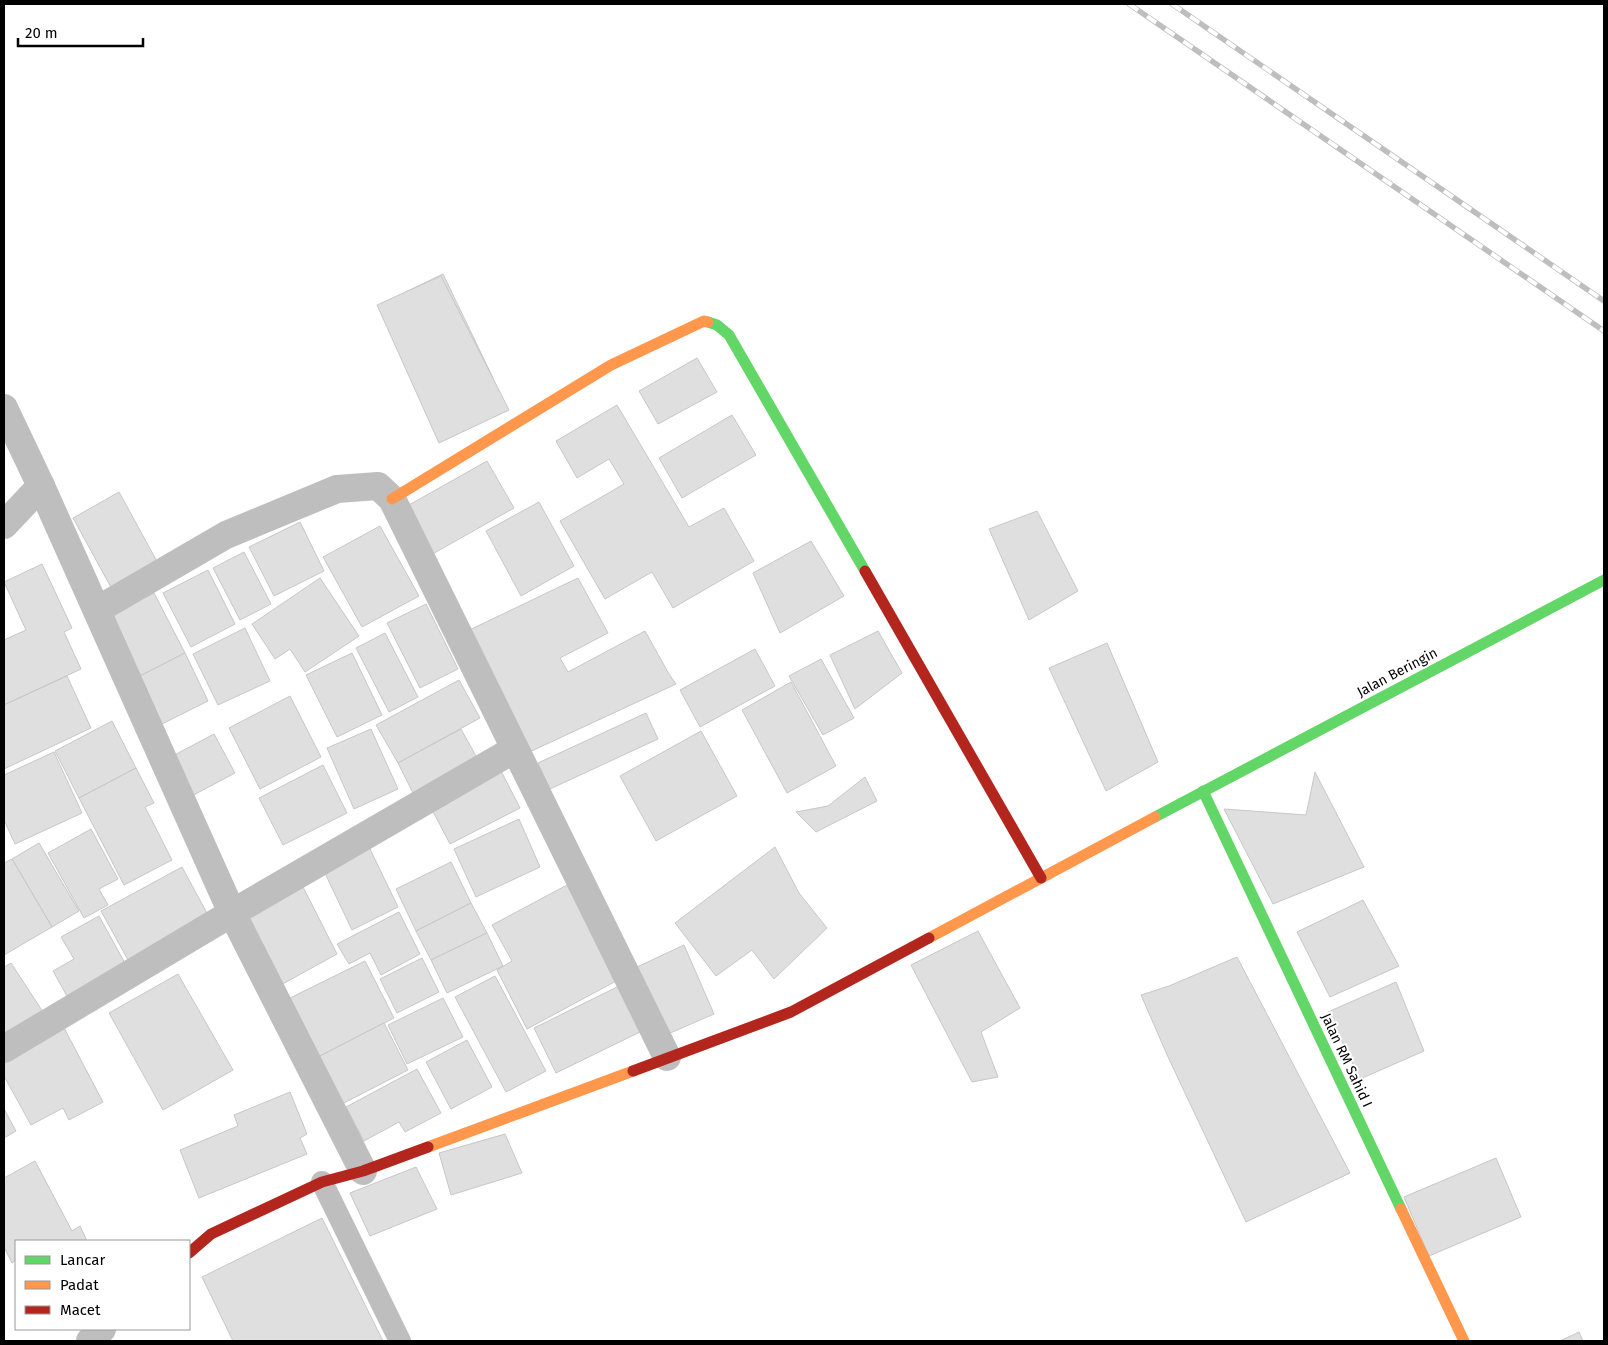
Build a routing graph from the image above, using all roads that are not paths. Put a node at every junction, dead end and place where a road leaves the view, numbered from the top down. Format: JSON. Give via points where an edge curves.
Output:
{"nodes":[{"id":1,"x":4,"y":408,"type":"edge"},
{"id":2,"x":41,"y":486,"type":"junction"},
{"id":3,"x":392,"y":499,"type":"junction"},
{"id":4,"x":4,"y":525,"type":"edge"},
{"id":5,"x":1604,"y":580,"type":"edge"},
{"id":6,"x":97,"y":610,"type":"junction"},
{"id":7,"x":515,"y":749,"type":"junction"},
{"id":8,"x":1203,"y":791,"type":"junction"},
{"id":9,"x":1041,"y":878,"type":"junction"},
{"id":10,"x":232,"y":913,"type":"junction"},
{"id":11,"x":4,"y":1049,"type":"edge"},
{"id":12,"x":668,"y":1057,"type":"junction"},
{"id":13,"x":363,"y":1171,"type":"junction"},
{"id":14,"x":322,"y":1182,"type":"junction"},
{"id":15,"x":190,"y":1252,"type":"edge"},
{"id":16,"x":101,"y":1330,"type":"edge"},
{"id":17,"x":90,"y":1341,"type":"edge"},
{"id":18,"x":400,"y":1341,"type":"edge"},
{"id":19,"x":1464,"y":1341,"type":"edge"}],
"edges":[{"from":1,"to":2,"type":"street"},
{"from":2,"to":4,"type":"street"},
{"from":2,"to":6,"type":"street"},
{"from":3,"to":6,"type":"street","via":[[378,486],[337,489],[226,535]]},
{"from":3,"to":7,"type":"street"},
{"from":3,"to":9,"type":"street","via":[[611,365],[704,321],[717,325],[729,334]]},
{"from":5,"to":8,"type":"street","name":"Jalan Beringin"},
{"from":6,"to":10,"type":"street"},
{"from":7,"to":10,"type":"street"},
{"from":7,"to":12,"type":"street"},
{"from":8,"to":9,"type":"street","name":"Jalan Beringin"},
{"from":8,"to":19,"type":"street","name":"Jalan RM Sahid I"},
{"from":9,"to":12,"type":"street","name":"Jalan Beringin","via":[[791,1012]]},
{"from":10,"to":11,"type":"street"},
{"from":10,"to":13,"type":"street"},
{"from":12,"to":13,"type":"street","name":"Jalan Beringin"},
{"from":13,"to":14,"type":"street","name":"Jalan Beringin"},
{"from":14,"to":15,"type":"street","name":"Jalan Beringin","via":[[211,1234]]},
{"from":14,"to":18,"type":"lane"},
{"from":16,"to":17,"type":"street"}]}
